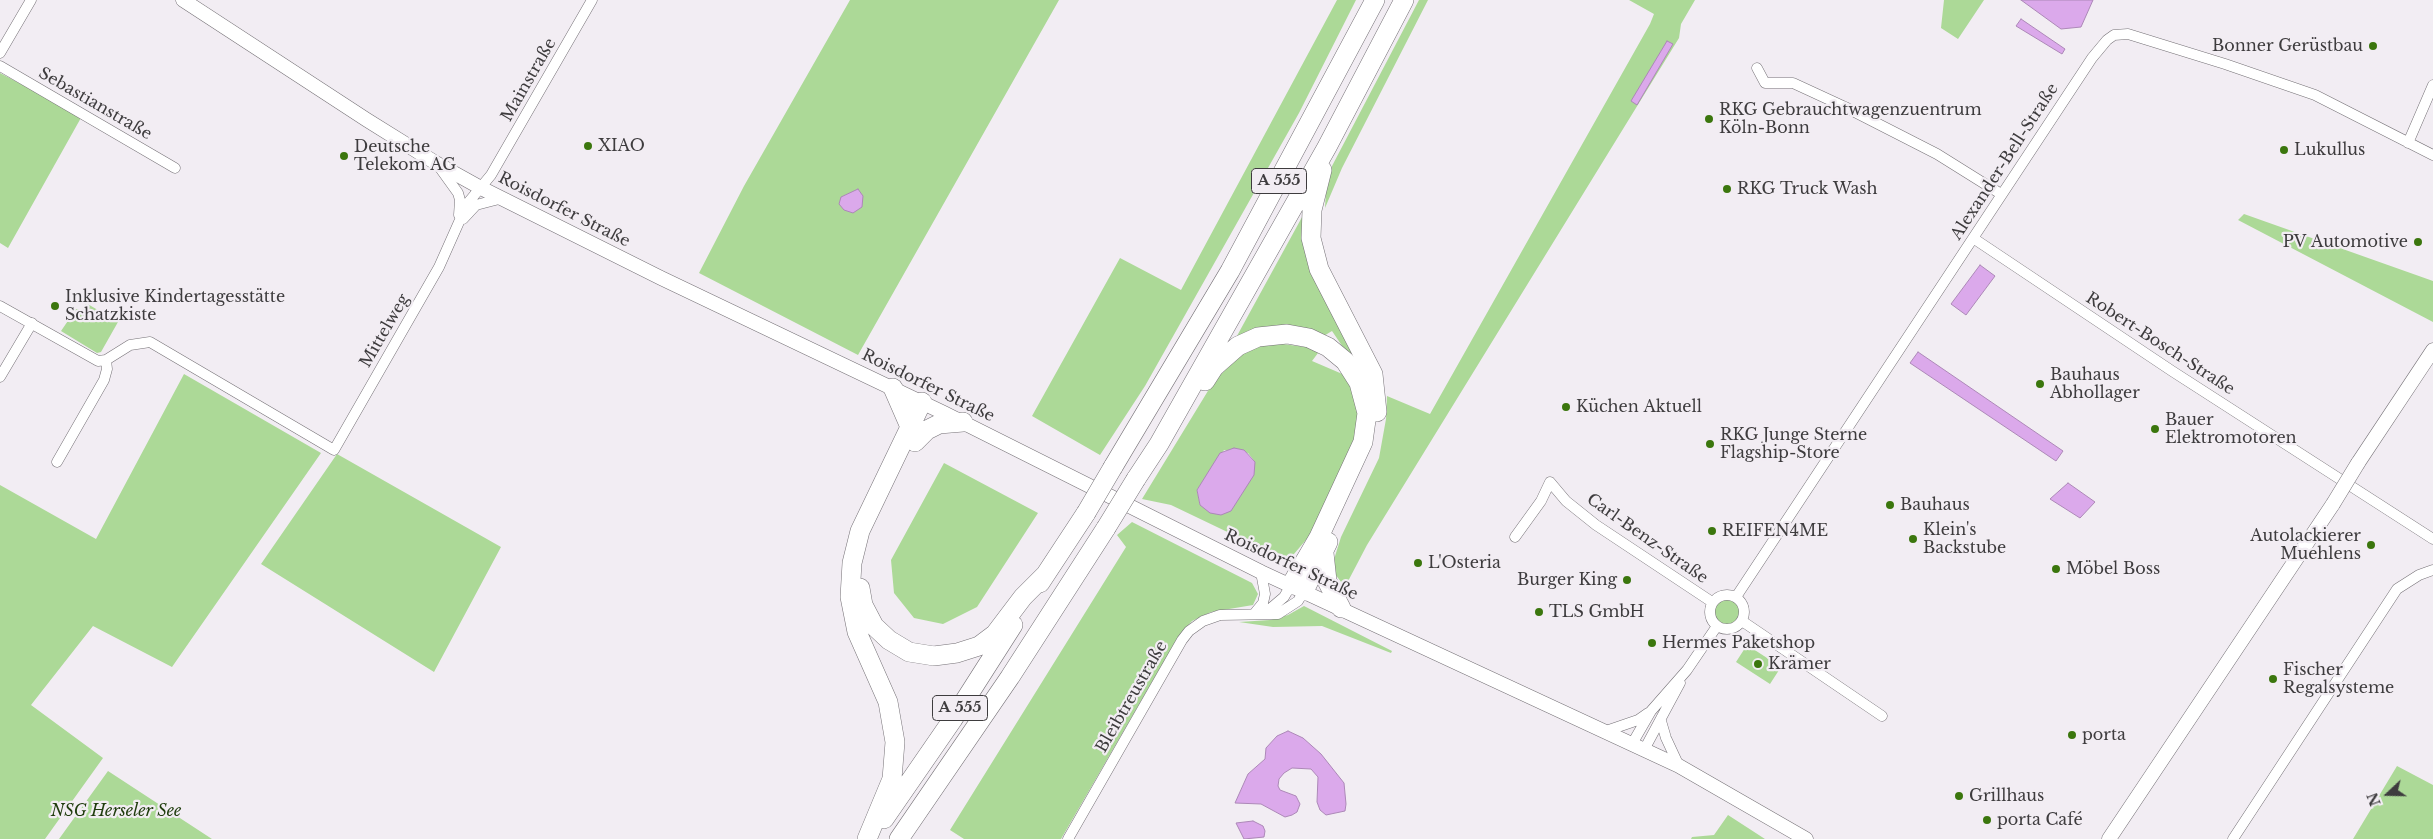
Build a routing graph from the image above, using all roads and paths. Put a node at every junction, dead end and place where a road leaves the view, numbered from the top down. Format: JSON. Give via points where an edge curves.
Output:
{"nodes":[{"id":1,"x":31,"y":0,"type":"edge"},
{"id":2,"x":183,"y":0,"type":"edge"},
{"id":3,"x":592,"y":0,"type":"edge"},
{"id":4,"x":1375,"y":0,"type":"edge"},
{"id":5,"x":1404,"y":0,"type":"edge"},
{"id":6,"x":0,"y":53,"type":"edge"},
{"id":7,"x":0,"y":66,"type":"edge"},
{"id":8,"x":1757,"y":68,"type":"dead end"},
{"id":9,"x":2433,"y":85,"type":"edge"},
{"id":10,"x":2408,"y":143,"type":"junction"},
{"id":11,"x":1327,"y":147,"type":"junction"},
{"id":12,"x":2433,"y":155,"type":"edge"},
{"id":13,"x":436,"y":164,"type":"junction"},
{"id":14,"x":175,"y":168,"type":"dead end"},
{"id":15,"x":491,"y":175,"type":"joint"},
{"id":16,"x":481,"y":188,"type":"junction"},
{"id":17,"x":2001,"y":194,"type":"junction"},
{"id":18,"x":503,"y":198,"type":"junction"},
{"id":19,"x":457,"y":225,"type":"junction"},
{"id":20,"x":1973,"y":238,"type":"junction"},
{"id":21,"x":0,"y":306,"type":"edge"},
{"id":22,"x":32,"y":323,"type":"junction"},
{"id":23,"x":2433,"y":350,"type":"edge"},
{"id":24,"x":106,"y":360,"type":"junction"},
{"id":25,"x":0,"y":377,"type":"edge"},
{"id":26,"x":893,"y":388,"type":"junction"},
{"id":27,"x":927,"y":404,"type":"junction"},
{"id":28,"x":963,"y":422,"type":"junction"},
{"id":29,"x":912,"y":435,"type":"junction"},
{"id":30,"x":1158,"y":444,"type":"junction"},
{"id":31,"x":57,"y":462,"type":"dead end"},
{"id":32,"x":1099,"y":490,"type":"junction"},
{"id":33,"x":1515,"y":538,"type":"dead end"},
{"id":34,"x":2433,"y":539,"type":"edge"},
{"id":35,"x":1324,"y":551,"type":"junction"},
{"id":36,"x":2433,"y":570,"type":"edge"},
{"id":37,"x":1262,"y":572,"type":"junction"},
{"id":38,"x":1046,"y":574,"type":"junction"},
{"id":39,"x":1297,"y":588,"type":"junction"},
{"id":40,"x":1736,"y":596,"type":"junction"},
{"id":41,"x":1712,"y":602,"type":"junction"},
{"id":42,"x":1341,"y":608,"type":"junction"},
{"id":43,"x":1259,"y":614,"type":"junction"},
{"id":44,"x":1742,"y":621,"type":"junction"},
{"id":45,"x":1717,"y":626,"type":"junction"},
{"id":46,"x":1686,"y":670,"type":"junction"},
{"id":47,"x":1651,"y":711,"type":"junction"},
{"id":48,"x":1882,"y":716,"type":"dead end"},
{"id":49,"x":1661,"y":721,"type":"junction"},
{"id":50,"x":1606,"y":731,"type":"junction"},
{"id":51,"x":1638,"y":747,"type":"junction"},
{"id":52,"x":1679,"y":766,"type":"junction"},
{"id":53,"x":868,"y":839,"type":"edge"},
{"id":54,"x":899,"y":839,"type":"edge"},
{"id":55,"x":1068,"y":839,"type":"edge"},
{"id":56,"x":1806,"y":839,"type":"edge"},
{"id":57,"x":2109,"y":839,"type":"edge"},
{"id":58,"x":2233,"y":839,"type":"edge"}],
"edges":[{"from":1,"to":6,"type":"street"},
{"from":2,"to":13,"type":"main road","name":"Roisdorfer Straße"},
{"from":3,"to":15,"type":"street","name":"Mainstraße"},
{"from":4,"to":32,"type":"highway","number":"A 555","bridge":true,"via":[[1230,272]]},
{"from":5,"to":11,"type":"highway","number":"A 555"},
{"from":7,"to":14,"type":"street","name":"Sebastianstraße"},
{"from":8,"to":17,"type":"street","via":[[1765,83],[1793,83],[1836,103],[1937,154]]},
{"from":9,"to":10,"type":"street"},
{"from":10,"to":12,"type":"street","name":"Alexander-Bell-Straße"},
{"from":10,"to":17,"type":"street","name":"Alexander-Bell-Straße","via":[[2315,95],[2134,35],[2121,34],[2099,47]]},
{"from":11,"to":30,"type":"highway","number":"A 555"},
{"from":11,"to":35,"type":"highway","via":[[1312,210],[1311,238],[1319,269],[1372,374],[1377,416],[1371,451]]},
{"from":13,"to":16,"type":"main road","name":"Roisdorfer Straße"},
{"from":13,"to":19,"type":"street","name":"Mittelweg","via":[[458,193]]},
{"from":15,"to":16,"type":"street","name":"Mittelweg"},
{"from":16,"to":18,"type":"main road","name":"Roisdorfer Straße"},
{"from":16,"to":19,"type":"street","name":"Mittelweg","via":[[467,204]]},
{"from":17,"to":20,"type":"street","name":"Alexander-Bell-Straße"},
{"from":18,"to":19,"type":"street","name":"Mittelweg","via":[[476,205]]},
{"from":18,"to":26,"type":"main road","name":"Roisdorfer Straße","via":[[661,278]]},
{"from":19,"to":24,"type":"street","name":"Mittelweg","via":[[439,267],[334,450],[150,342],[130,345]]},
{"from":20,"to":34,"type":"street","name":"Robert-Bosch-Straße"},
{"from":20,"to":40,"type":"street","name":"Alexander-Bell-Straße"},
{"from":21,"to":22,"type":"street"},
{"from":22,"to":24,"type":"street","via":[[93,359]]},
{"from":22,"to":25,"type":"street"},
{"from":23,"to":57,"type":"main road","bridge":true},
{"from":24,"to":31,"type":"street","via":[[104,380]]},
{"from":26,"to":27,"type":"main road","name":"Roisdorfer Straße"},
{"from":26,"to":29,"type":"highway"},
{"from":27,"to":28,"type":"main road","name":"Roisdorfer Straße"},
{"from":27,"to":29,"type":"highway"},
{"from":28,"to":29,"type":"highway","via":[[939,424]]},
{"from":28,"to":32,"type":"main road","name":"Roisdorfer Straße"},
{"from":29,"to":38,"type":"highway","via":[[863,545],[858,579],[863,604],[874,626],[909,652],[934,656],[958,654],[979,646],[995,634],[1023,597]]},
{"from":29,"to":53,"type":"highway","via":[[860,532],[852,563],[850,597],[857,632],[888,702],[895,742],[892,779]]},
{"from":30,"to":39,"type":"highway","via":[[1184,414],[1214,367],[1238,346],[1249,341],[1268,335],[1298,335],[1319,342],[1345,361],[1364,398],[1367,413],[1363,442]]},
{"from":30,"to":54,"type":"highway","number":"A 555","bridge":true,"via":[[1010,677]]},
{"from":32,"to":37,"type":"main road","name":"Roisdorfer Straße"},
{"from":32,"to":38,"type":"highway","number":"A 555","bridge":true},
{"from":33,"to":41,"type":"street","name":"Carl-Benz-Straße","via":[[1550,482],[1566,501],[1596,525]]},
{"from":35,"to":39,"type":"highway"},
{"from":35,"to":42,"type":"highway","via":[[1327,581]]},
{"from":36,"to":58,"type":"street","via":[[2397,589]]},
{"from":37,"to":39,"type":"main road","name":"Roisdorfer Straße"},
{"from":37,"to":43,"type":"street","via":[[1265,594]]},
{"from":38,"to":53,"type":"highway","number":"A 555","via":[[953,719]]},
{"from":39,"to":42,"type":"main road","name":"Roisdorfer Straße"},
{"from":39,"to":43,"type":"street"},
{"from":39,"to":43,"type":"street","name":"Bleibtreustraße","via":[[1290,608],[1278,614]]},
{"from":40,"to":41,"type":"street","via":[[1723,595]]},
{"from":40,"to":44,"type":"street","via":[[1744,607]]},
{"from":41,"to":45,"type":"street","via":[[1710,615]]},
{"from":42,"to":50,"type":"main road","name":"Roisdorfer Straße"},
{"from":43,"to":55,"type":"street","name":"Bleibtreustraße","via":[[1220,615],[1203,621],[1182,640]]},
{"from":44,"to":45,"type":"street","via":[[1730,628]]},
{"from":44,"to":48,"type":"street"},
{"from":45,"to":46,"type":"street"},
{"from":46,"to":47,"type":"street"},
{"from":46,"to":49,"type":"street"},
{"from":47,"to":50,"type":"street","via":[[1638,720]]},
{"from":47,"to":51,"type":"street"},
{"from":49,"to":51,"type":"street"},
{"from":49,"to":52,"type":"street"},
{"from":50,"to":51,"type":"main road","name":"Roisdorfer Straße"},
{"from":51,"to":52,"type":"main road","name":"Roisdorfer Straße"},
{"from":52,"to":56,"type":"main road","name":"Roisdorfer Straße"}]}
